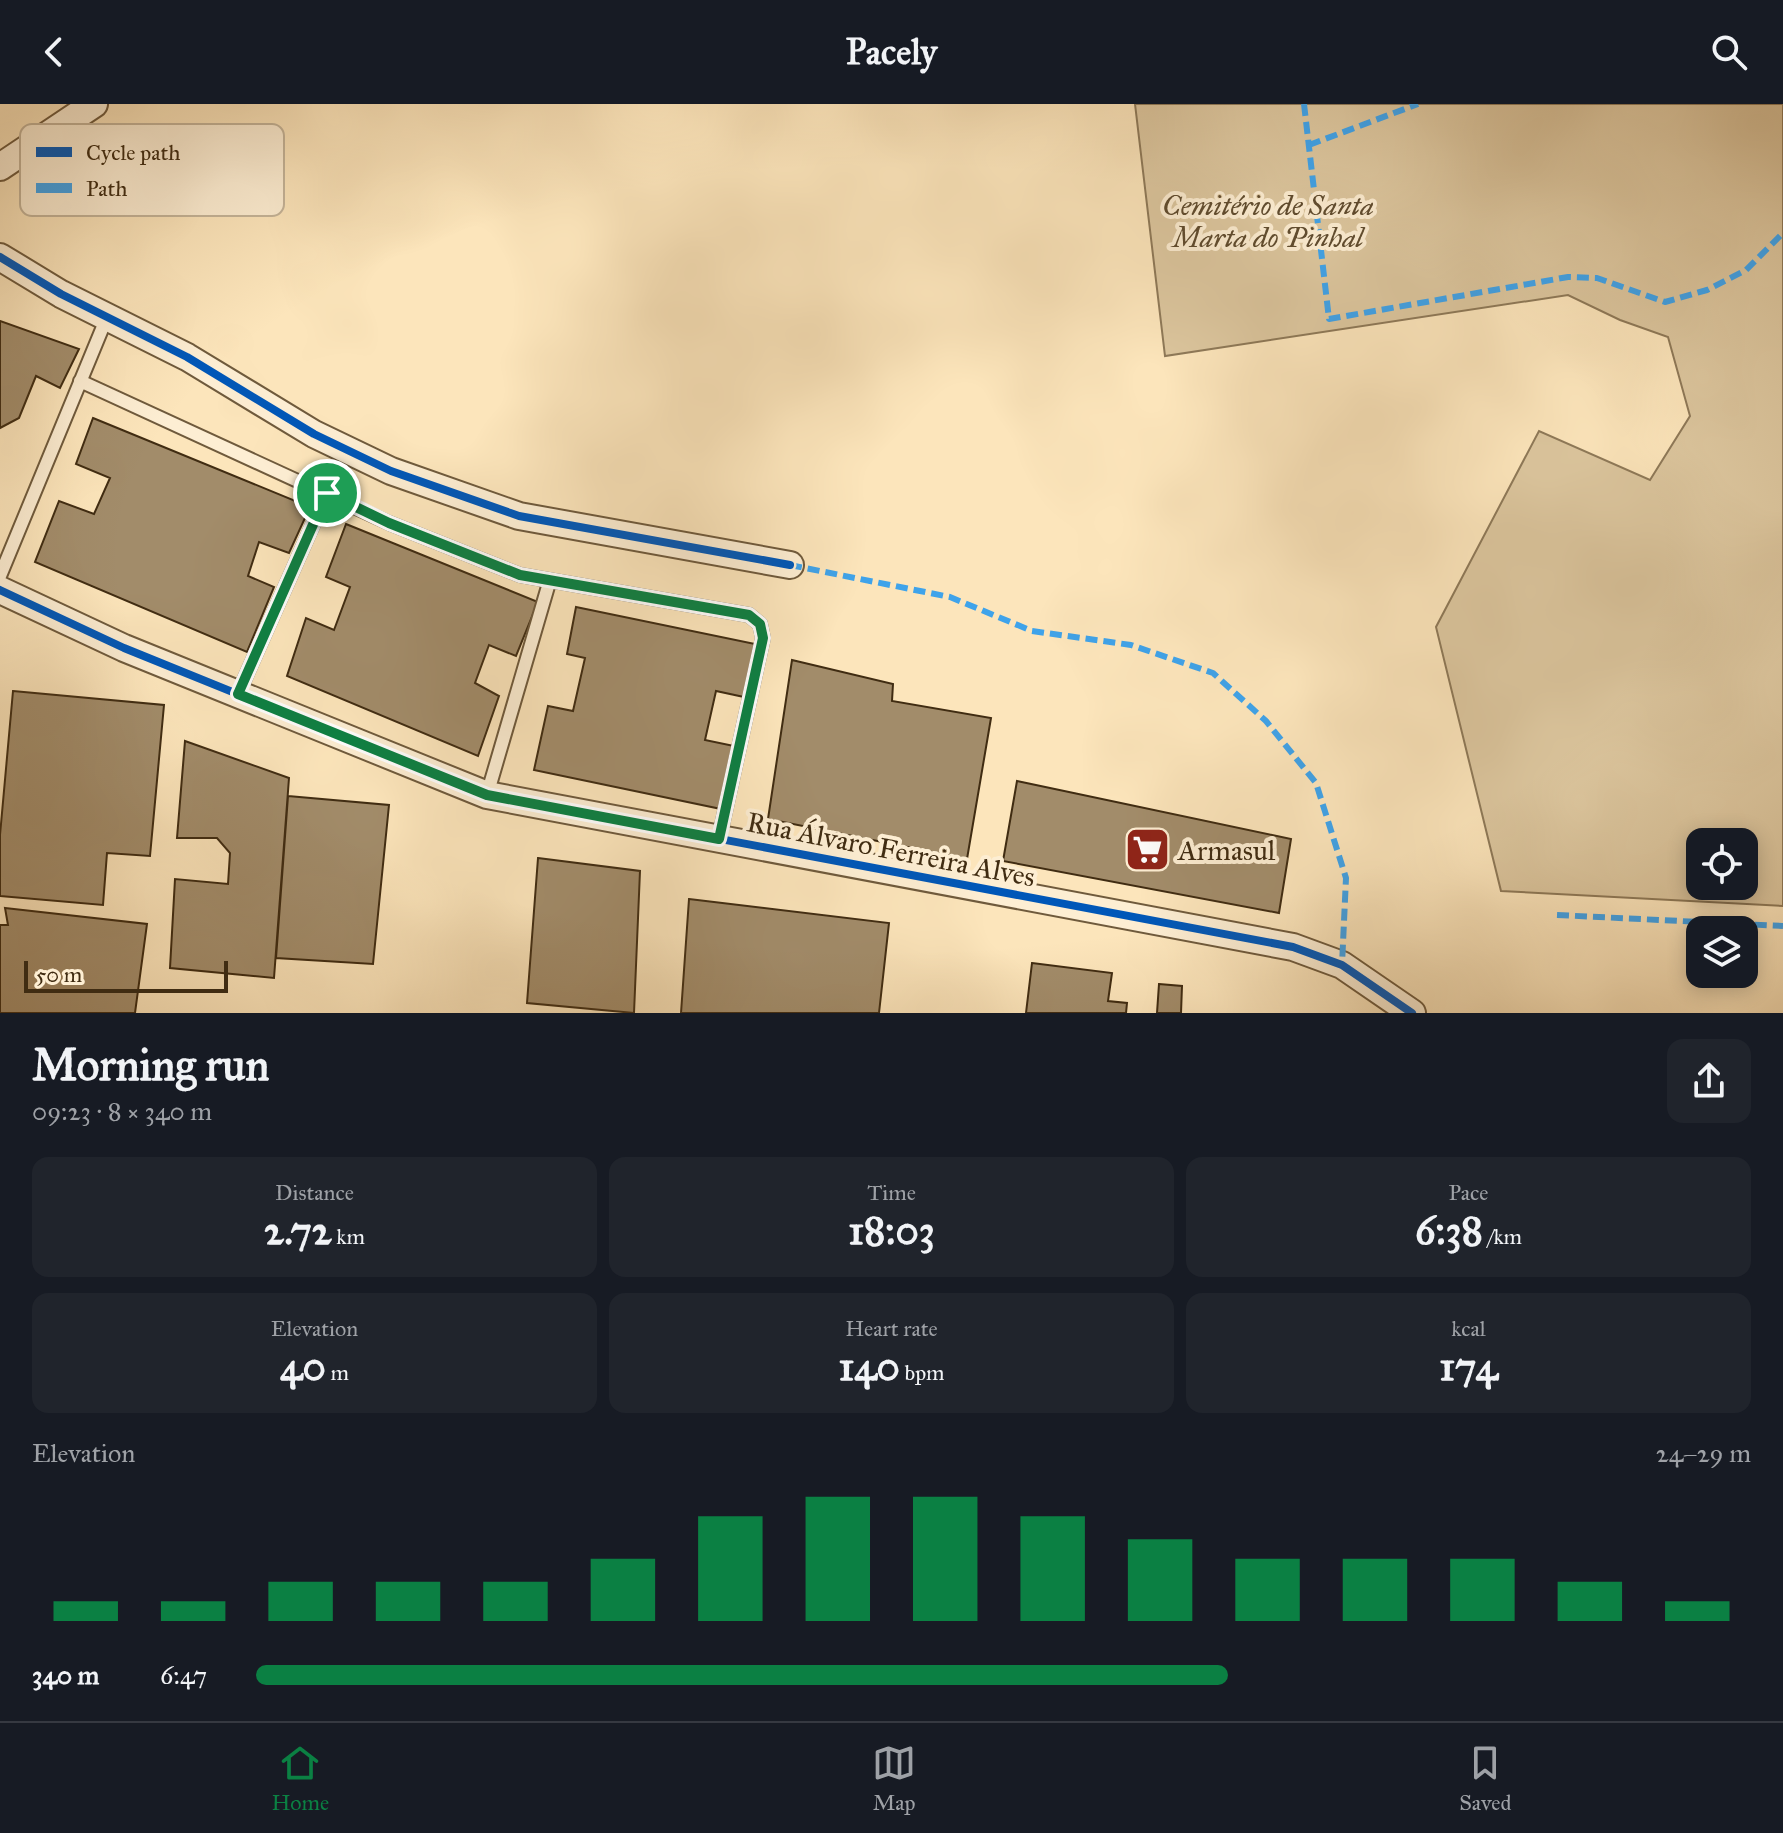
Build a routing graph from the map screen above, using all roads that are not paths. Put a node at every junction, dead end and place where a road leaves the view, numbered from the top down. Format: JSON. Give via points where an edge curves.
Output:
{"nodes":[{"id":1,"x":94,"y":104,"type":"edge"},
{"id":2,"x":64,"y":124,"type":"edge"},
{"id":3,"x":20,"y":154,"type":"edge"},
{"id":4,"x":0,"y":167,"type":"edge"},
{"id":5,"x":0,"y":257,"type":"edge"},
{"id":6,"x":107,"y":317,"type":"junction"},
{"id":7,"x":80,"y":381,"type":"junction"},
{"id":8,"x":327,"y":493,"type":"junction"},
{"id":9,"x":790,"y":565,"type":"dead end"},
{"id":10,"x":0,"y":576,"type":"edge"},
{"id":11,"x":549,"y":583,"type":"junction"},
{"id":12,"x":0,"y":590,"type":"edge"},
{"id":13,"x":238,"y":694,"type":"junction"},
{"id":14,"x":487,"y":795,"type":"junction"},
{"id":15,"x":719,"y":839,"type":"junction"},
{"id":16,"x":1412,"y":1013,"type":"edge"}],
"edges":[{"from":1,"to":2,"type":"street"},
{"from":3,"to":4,"type":"street"},
{"from":5,"to":6,"type":"street"},
{"from":6,"to":7,"type":"lane"},
{"from":6,"to":9,"type":"street","via":[[187,357],[314,434],[391,471],[519,516]]},
{"from":7,"to":8,"type":"lane"},
{"from":7,"to":10,"type":"lane"},
{"from":8,"to":11,"type":"lane","via":[[389,523]]},
{"from":8,"to":13,"type":"lane"},
{"from":11,"to":14,"type":"lane"},
{"from":11,"to":15,"type":"lane","via":[[749,615],[760,624],[763,638]]},
{"from":12,"to":13,"type":"street","name":"Rua Álvaro Ferreira Alves"},
{"from":13,"to":14,"type":"street","name":"Rua Álvaro Ferreira Alves"},
{"from":14,"to":15,"type":"street","name":"Rua Álvaro Ferreira Alves"},
{"from":15,"to":16,"type":"street","name":"Rua Álvaro Ferreira Alves","via":[[1293,947],[1342,965]]}]}
